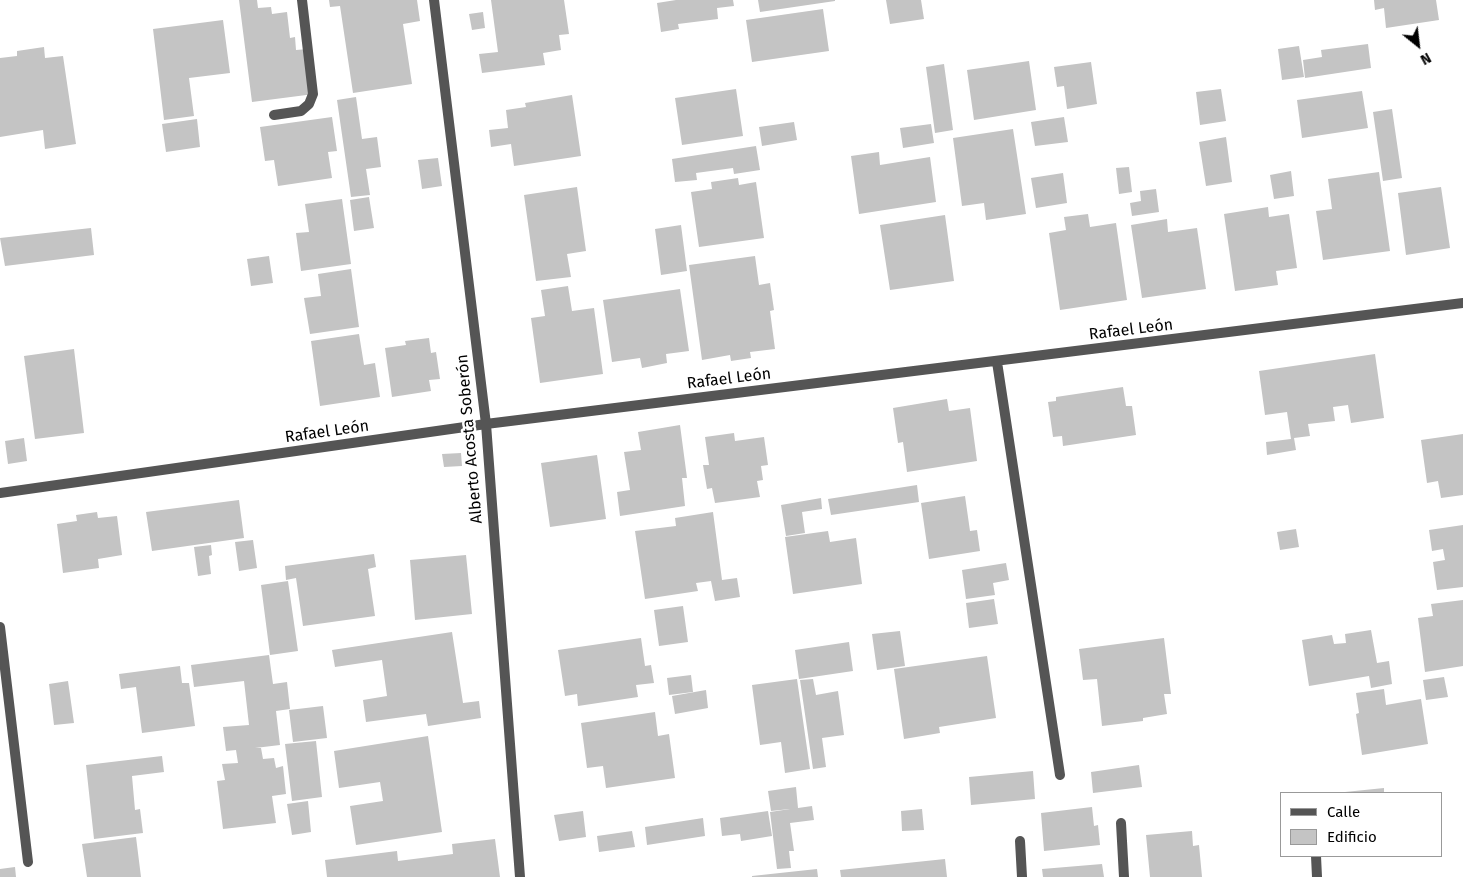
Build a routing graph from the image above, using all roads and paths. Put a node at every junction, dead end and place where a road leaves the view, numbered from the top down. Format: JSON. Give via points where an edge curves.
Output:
{"nodes":[{"id":1,"x":302,"y":0,"type":"edge"},
{"id":2,"x":434,"y":0,"type":"edge"},
{"id":3,"x":274,"y":115,"type":"dead end"},
{"id":4,"x":1463,"y":303,"type":"edge"},
{"id":5,"x":997,"y":362,"type":"junction"},
{"id":6,"x":486,"y":424,"type":"junction"},
{"id":7,"x":0,"y":493,"type":"edge"},
{"id":8,"x":0,"y":627,"type":"edge"},
{"id":9,"x":1060,"y":775,"type":"dead end"},
{"id":10,"x":1121,"y":823,"type":"dead end"},
{"id":11,"x":1020,"y":842,"type":"dead end"},
{"id":12,"x":1316,"y":857,"type":"edge"},
{"id":13,"x":28,"y":862,"type":"dead end"},
{"id":14,"x":520,"y":877,"type":"edge"},
{"id":15,"x":1022,"y":877,"type":"edge"},
{"id":16,"x":1124,"y":877,"type":"edge"},
{"id":17,"x":1317,"y":877,"type":"edge"}],
"edges":[{"from":1,"to":3,"type":"street","via":[[313,94],[301,111]]},
{"from":2,"to":6,"type":"street","name":"Alberto Acosta Soberón"},
{"from":4,"to":5,"type":"street","name":"Rafael León"},
{"from":5,"to":6,"type":"street","name":"Rafael León"},
{"from":5,"to":9,"type":"street"},
{"from":6,"to":7,"type":"street","name":"Rafael León"},
{"from":6,"to":14,"type":"street","name":"Alberto Acosta Soberón"},
{"from":8,"to":13,"type":"street"},
{"from":10,"to":16,"type":"street"},
{"from":11,"to":15,"type":"street"},
{"from":12,"to":17,"type":"street"}]}
